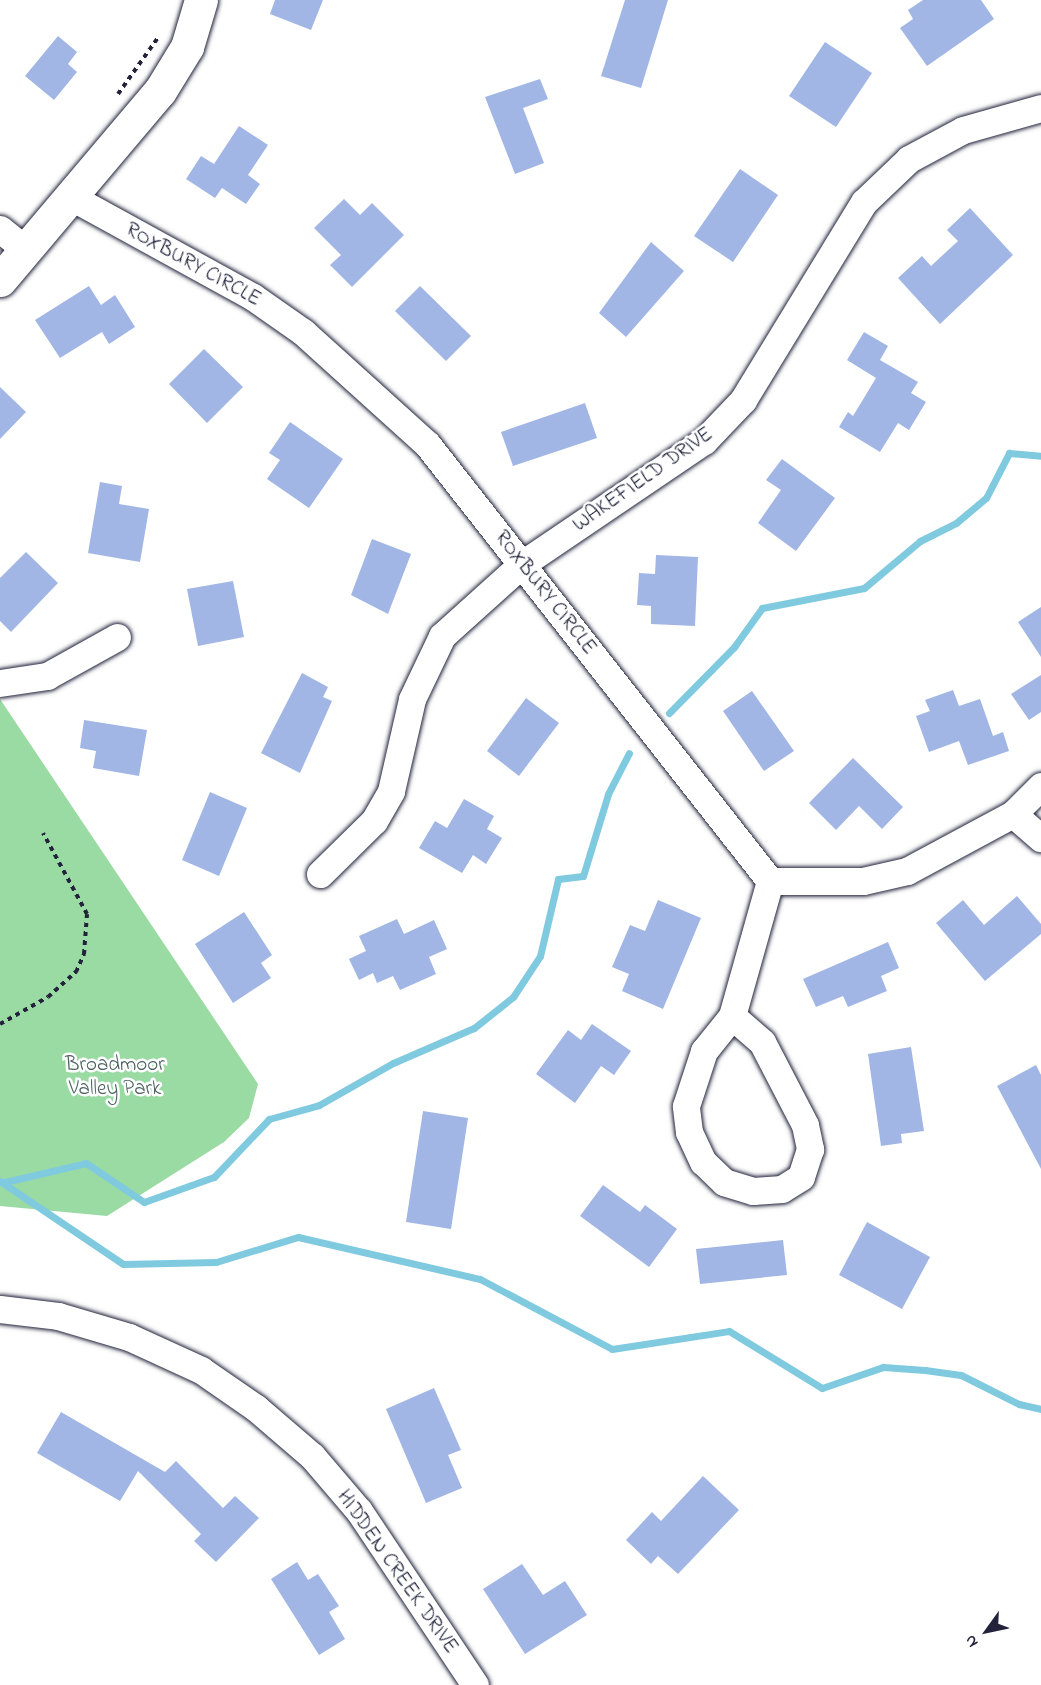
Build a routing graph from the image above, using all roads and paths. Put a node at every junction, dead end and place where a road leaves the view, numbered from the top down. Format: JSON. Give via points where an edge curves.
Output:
{"nodes":[{"id":1,"x":201,"y":0,"type":"edge"},
{"id":2,"x":162,"y":33,"type":"dead end"},
{"id":3,"x":114,"y":101,"type":"dead end"},
{"id":4,"x":1041,"y":108,"type":"edge"},
{"id":5,"x":72,"y":198,"type":"junction"},
{"id":6,"x":0,"y":229,"type":"edge"},
{"id":7,"x":9,"y":266,"type":"edge"},
{"id":8,"x":522,"y":564,"type":"junction"},
{"id":9,"x":117,"y":637,"type":"dead end"},
{"id":10,"x":0,"y":683,"type":"edge"},
{"id":11,"x":1041,"y":786,"type":"edge"},
{"id":12,"x":1013,"y":814,"type":"junction"},
{"id":13,"x":43,"y":833,"type":"dead end"},
{"id":14,"x":1041,"y":837,"type":"edge"},
{"id":15,"x":320,"y":873,"type":"dead end"},
{"id":16,"x":770,"y":881,"type":"junction"},
{"id":17,"x":732,"y":1016,"type":"junction"},
{"id":18,"x":0,"y":1024,"type":"edge"},
{"id":19,"x":0,"y":1309,"type":"edge"},
{"id":20,"x":475,"y":1685,"type":"edge"}],
"edges":[{"from":1,"to":5,"type":"street","via":[[187,47],[160,91]]},
{"from":2,"to":3,"type":"path"},
{"from":4,"to":8,"type":"street","name":"WAKEFIELD DRIVE","via":[[963,130],[909,159],[864,202],[744,400],[704,441]]},
{"from":5,"to":7,"type":"street"},
{"from":5,"to":8,"type":"street","name":"ROXBURY CIRCLE","via":[[253,297],[303,332],[427,444]]},
{"from":6,"to":7,"type":"street"},
{"from":8,"to":15,"type":"street","name":"WAKEFIELD DRIVE","via":[[442,636],[412,699],[391,791],[374,821]]},
{"from":8,"to":16,"type":"street","name":"ROXBURY CIRCLE"},
{"from":9,"to":10,"type":"street","via":[[47,676]]},
{"from":11,"to":12,"type":"street"},
{"from":12,"to":14,"type":"street"},
{"from":12,"to":16,"type":"street","via":[[907,871],[863,880]]},
{"from":13,"to":18,"type":"path","via":[[87,914],[84,954],[76,972],[48,997]]},
{"from":16,"to":17,"type":"street"},
{"from":17,"to":17,"type":"street","via":[[704,1051],[686,1106],[689,1132],[703,1162],[724,1182],[753,1191],[782,1189],[801,1177],[810,1149],[805,1125],[762,1041]]},
{"from":19,"to":20,"type":"street","name":"HIDDEN CREEK DRIVE","via":[[58,1316],[129,1337],[201,1370],[256,1408],[312,1456],[359,1511]]}]}
